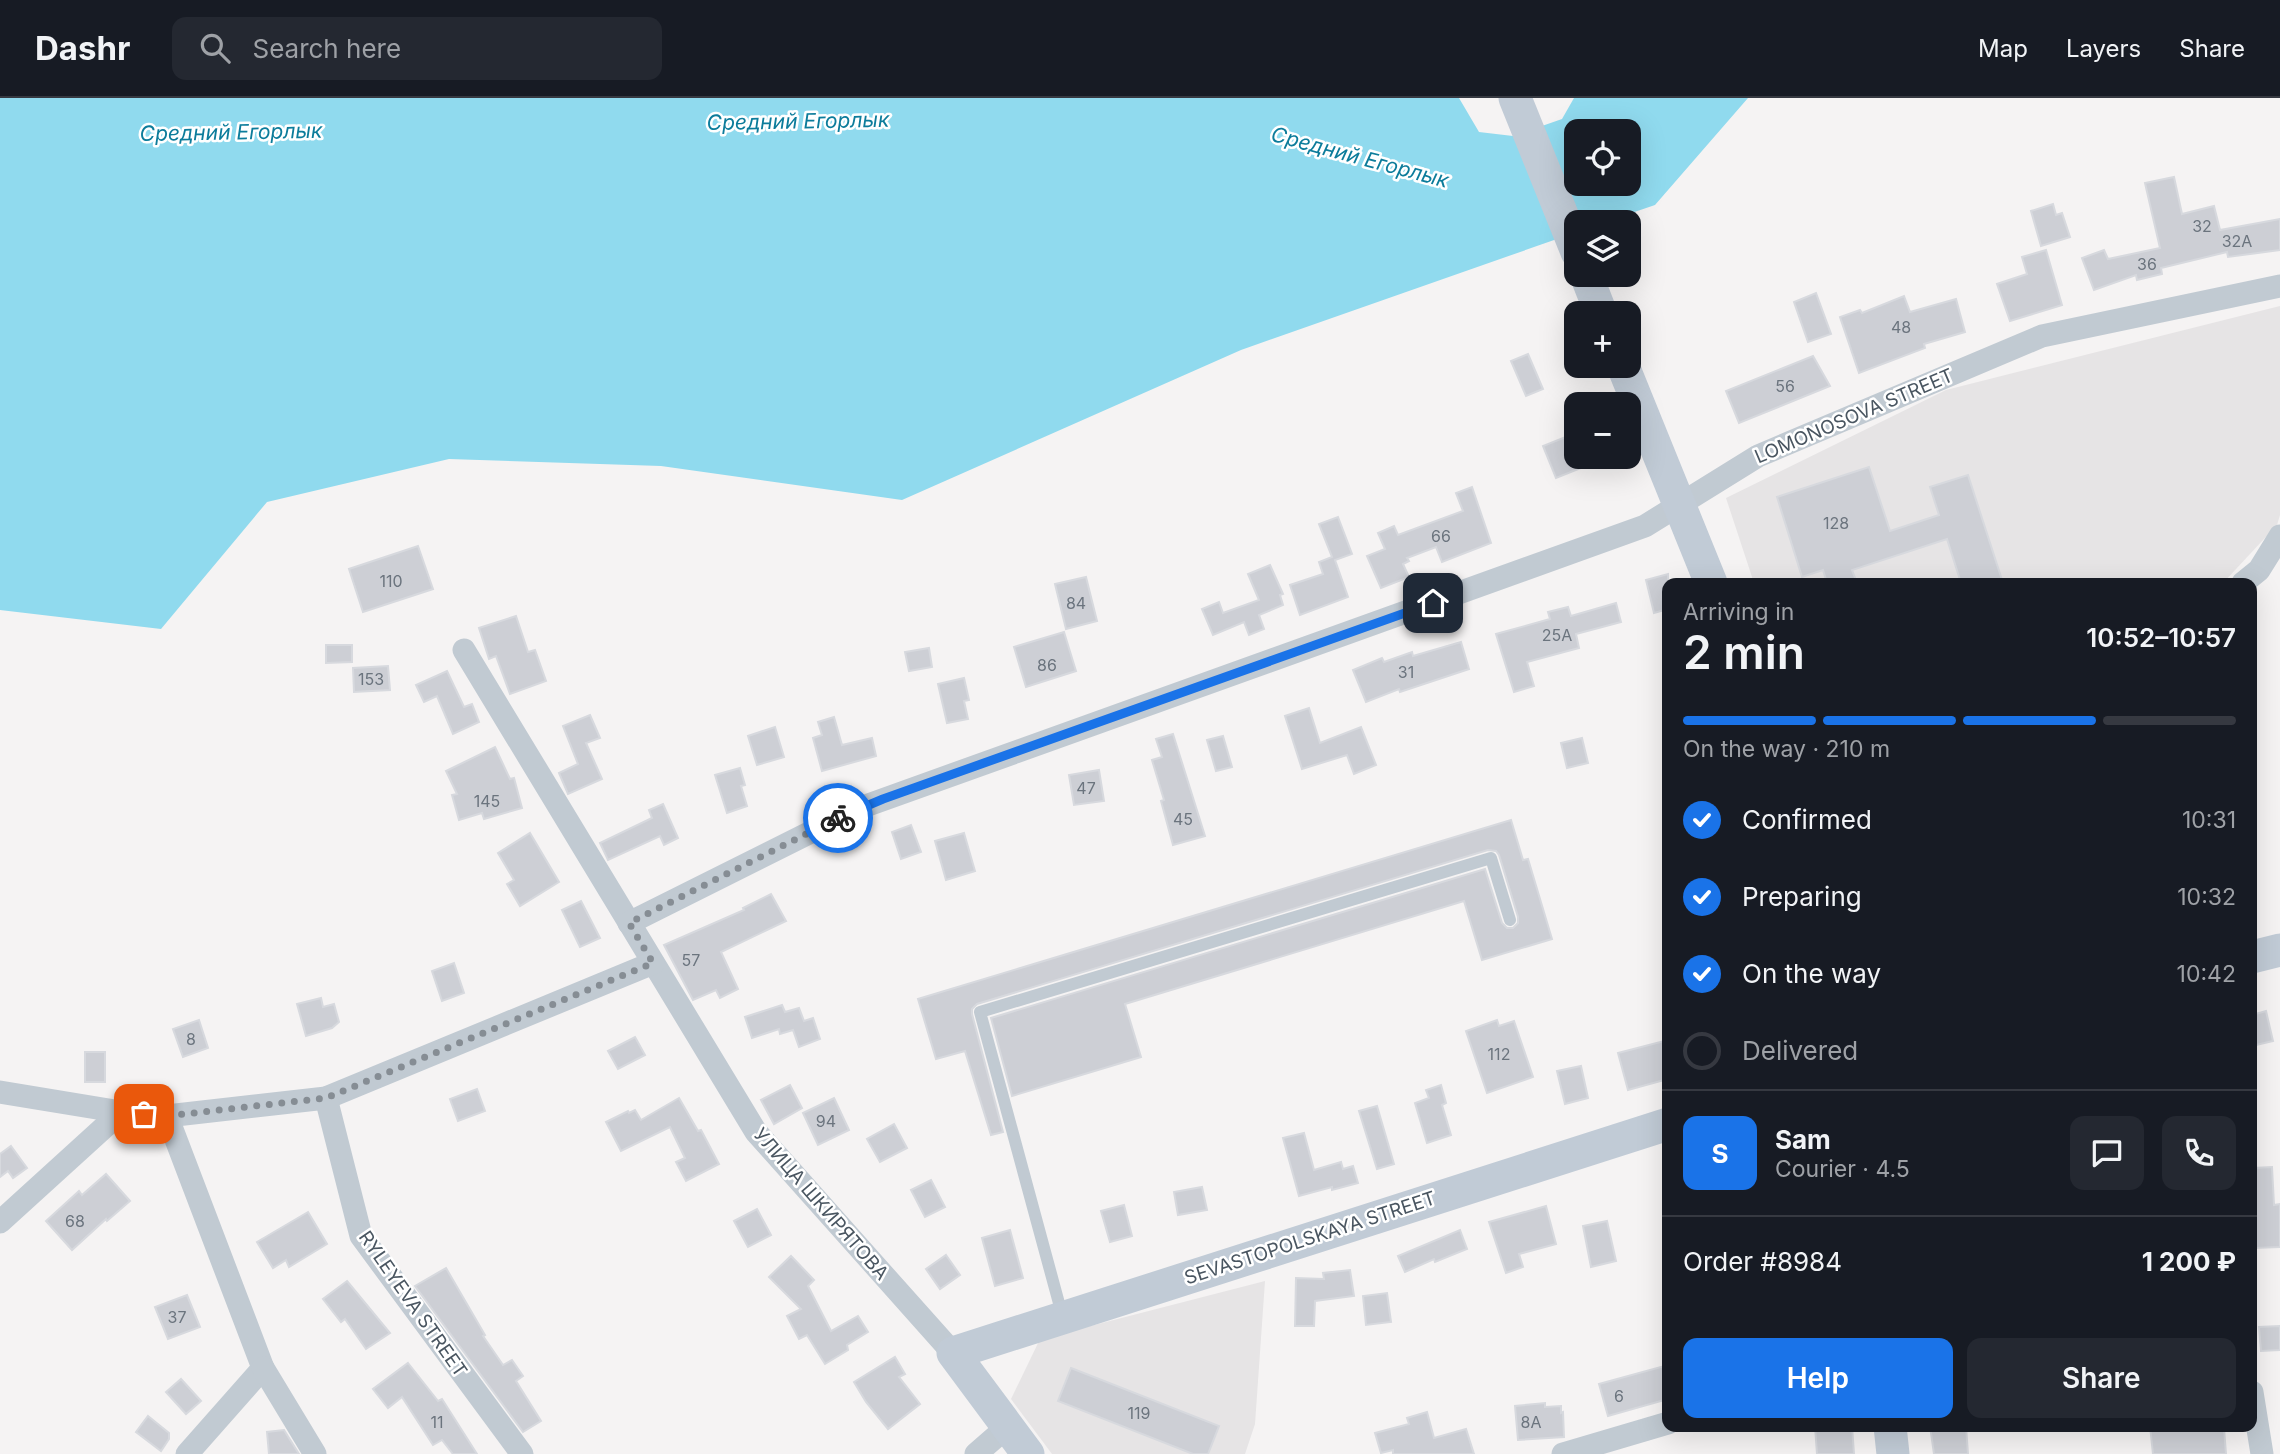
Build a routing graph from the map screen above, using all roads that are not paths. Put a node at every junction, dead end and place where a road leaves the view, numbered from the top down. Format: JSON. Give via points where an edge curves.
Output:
{"nodes":[{"id":1,"x":1515,"y":98,"type":"edge"},
{"id":2,"x":1564,"y":220,"type":"edge"},
{"id":3,"x":2280,"y":286,"type":"edge"},
{"id":4,"x":1628,"y":378,"type":"edge"},
{"id":5,"x":1680,"y":505,"type":"junction"},
{"id":6,"x":2280,"y":536,"type":"edge"},
{"id":7,"x":1709,"y":578,"type":"edge"},
{"id":8,"x":2249,"y":578,"type":"edge"},
{"id":9,"x":464,"y":650,"type":"dead end"},
{"id":10,"x":1510,"y":920,"type":"dead end"},
{"id":11,"x":629,"y":923,"type":"junction"},
{"id":12,"x":2280,"y":950,"type":"edge"},
{"id":13,"x":2257,"y":956,"type":"edge"},
{"id":14,"x":653,"y":963,"type":"junction"},
{"id":15,"x":0,"y":1092,"type":"edge"},
{"id":16,"x":326,"y":1098,"type":"junction"},
{"id":17,"x":121,"y":1112,"type":"junction"},
{"id":18,"x":167,"y":1116,"type":"junction"},
{"id":19,"x":1662,"y":1126,"type":"edge"},
{"id":20,"x":0,"y":1222,"type":"edge"},
{"id":21,"x":1063,"y":1318,"type":"junction"},
{"id":22,"x":953,"y":1353,"type":"junction"},
{"id":23,"x":263,"y":1368,"type":"junction"},
{"id":24,"x":2257,"y":1423,"type":"edge"},
{"id":25,"x":1662,"y":1425,"type":"edge"},
{"id":26,"x":1007,"y":1427,"type":"junction"},
{"id":27,"x":1891,"y":1432,"type":"edge"},
{"id":28,"x":187,"y":1454,"type":"edge"},
{"id":29,"x":315,"y":1454,"type":"edge"},
{"id":30,"x":522,"y":1454,"type":"edge"},
{"id":31,"x":975,"y":1454,"type":"edge"},
{"id":32,"x":1028,"y":1454,"type":"edge"},
{"id":33,"x":1563,"y":1454,"type":"edge"},
{"id":34,"x":1893,"y":1454,"type":"edge"},
{"id":35,"x":2262,"y":1454,"type":"edge"}],
"edges":[{"from":1,"to":2,"type":"street"},
{"from":3,"to":5,"type":"street","name":"LOMONOSOVA STREET","via":[[2042,336],[1758,456]]},
{"from":4,"to":5,"type":"street"},
{"from":5,"to":7,"type":"street"},
{"from":5,"to":11,"type":"street","name":"LOMONOSOVA STREET","via":[[1645,526],[857,809]]},
{"from":6,"to":8,"type":"street"},
{"from":9,"to":11,"type":"street","name":"УЛИЦА ШКИРЯТОВА"},
{"from":10,"to":21,"type":"lane","via":[[1491,858],[980,1012]]},
{"from":11,"to":14,"type":"street","name":"УЛИЦА ШКИРЯТОВА"},
{"from":12,"to":13,"type":"street"},
{"from":14,"to":16,"type":"street"},
{"from":14,"to":22,"type":"street","name":"УЛИЦА ШКИРЯТОВА","via":[[756,1132]]},
{"from":15,"to":17,"type":"street"},
{"from":16,"to":18,"type":"street"},
{"from":16,"to":30,"type":"street","name":"RYLEYEVA STREET","via":[[361,1236]]},
{"from":17,"to":18,"type":"street"},
{"from":17,"to":20,"type":"street"},
{"from":18,"to":23,"type":"street"},
{"from":19,"to":21,"type":"street","name":"SEVASTOPOLSKAYA STREET"},
{"from":21,"to":22,"type":"street","name":"SEVASTOPOLSKAYA STREET"},
{"from":22,"to":26,"type":"street","name":"УЛИЦА ШКИРЯТОВА"},
{"from":23,"to":28,"type":"street"},
{"from":23,"to":29,"type":"street"},
{"from":24,"to":35,"type":"street"},
{"from":25,"to":33,"type":"street"},
{"from":26,"to":31,"type":"street"},
{"from":26,"to":32,"type":"street","name":"УЛИЦА ШКИРЯТОВА"},
{"from":27,"to":34,"type":"street"}]}
